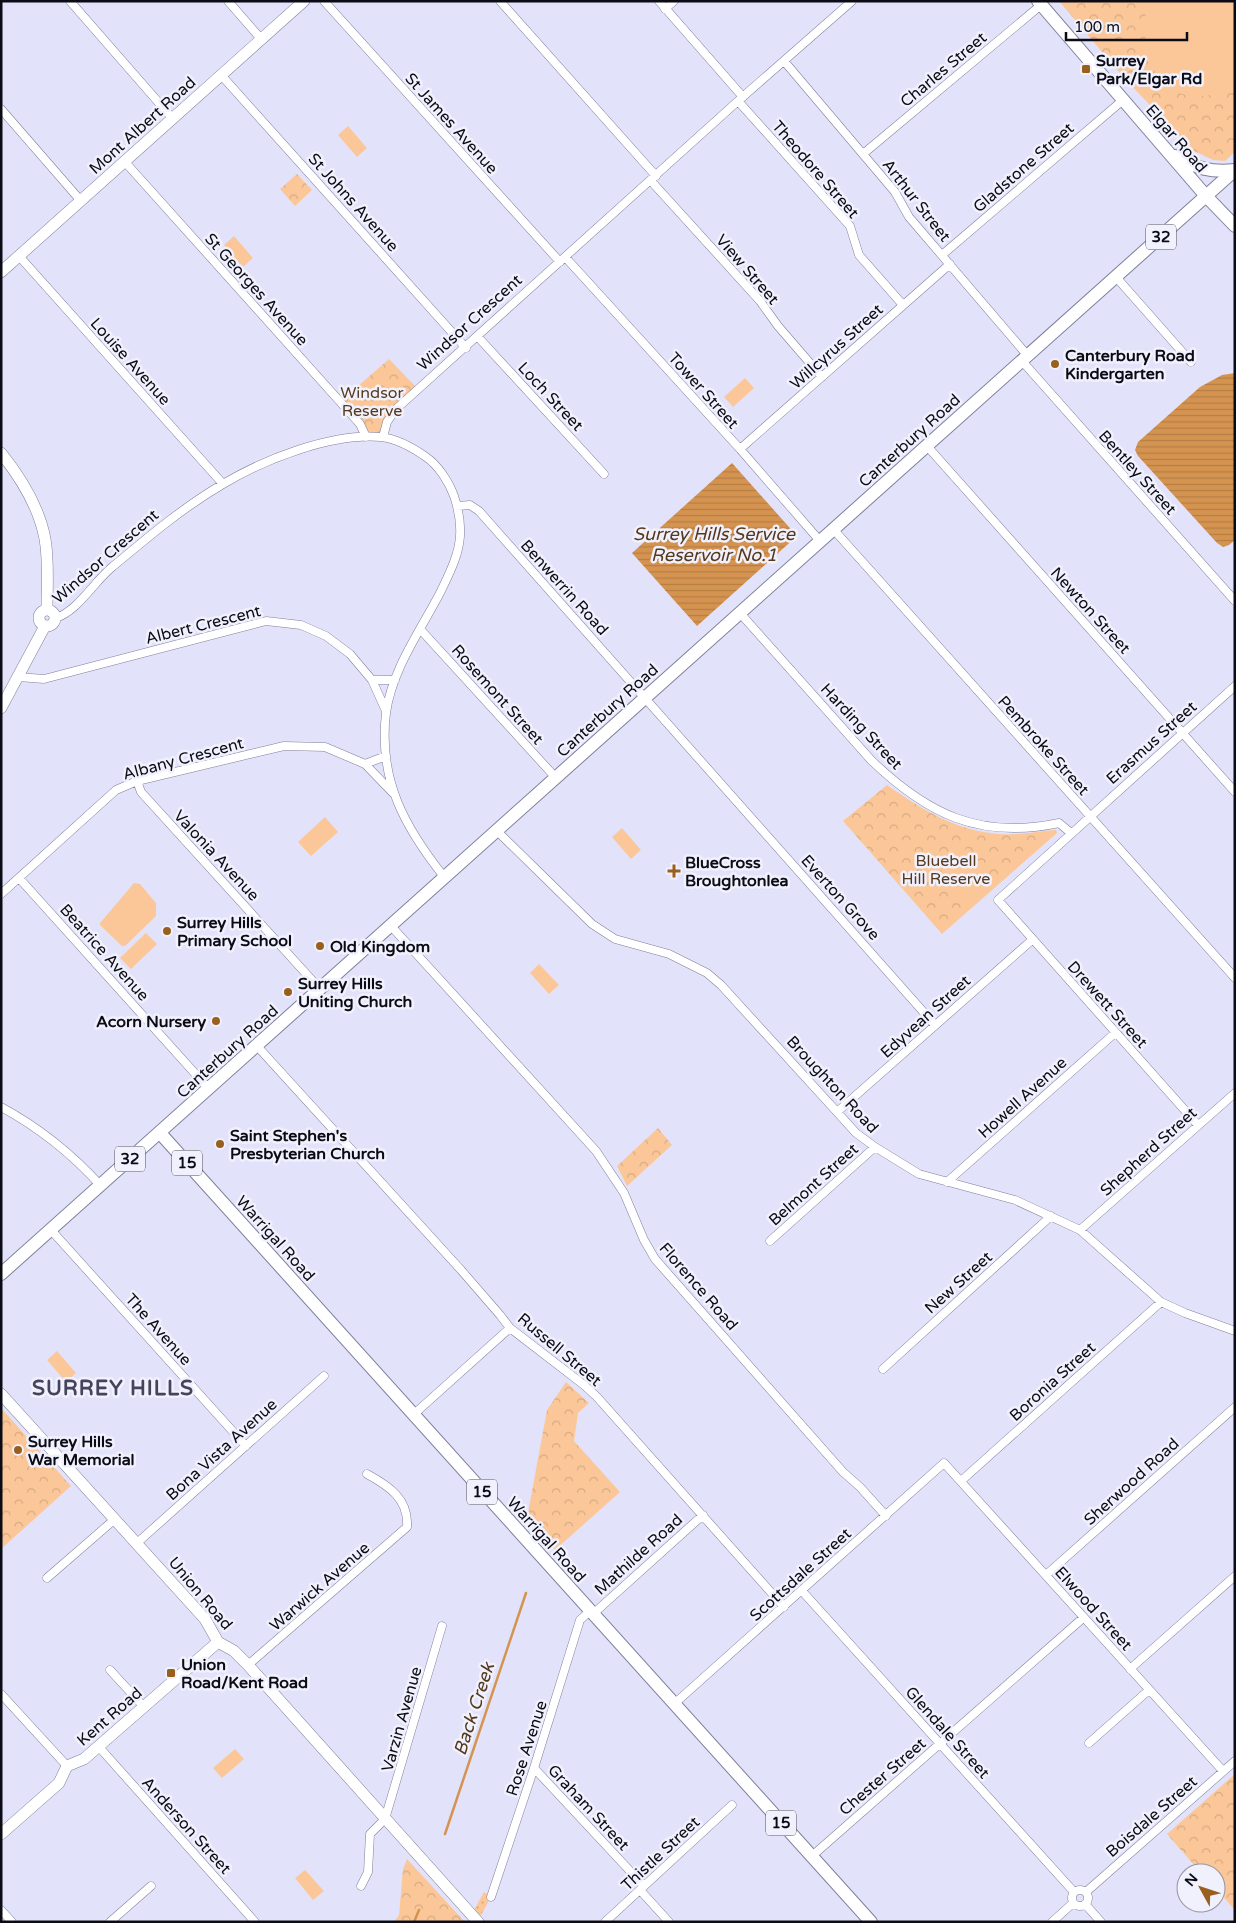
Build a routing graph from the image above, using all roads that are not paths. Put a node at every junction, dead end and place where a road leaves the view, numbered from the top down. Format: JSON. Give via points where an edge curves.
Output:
{"nodes":[{"id":1,"x":70,"y":1,"type":"edge"},
{"id":2,"x":228,"y":1,"type":"edge"},
{"id":3,"x":304,"y":1,"type":"edge"},
{"id":4,"x":324,"y":1,"type":"edge"},
{"id":5,"x":500,"y":1,"type":"edge"},
{"id":6,"x":659,"y":1,"type":"edge"},
{"id":7,"x":674,"y":1,"type":"edge"},
{"id":8,"x":852,"y":1,"type":"edge"},
{"id":9,"x":1039,"y":3,"type":"edge"},
{"id":10,"x":665,"y":9,"type":"junction"},
{"id":11,"x":262,"y":40,"type":"junction"},
{"id":12,"x":784,"y":61,"type":"junction"},
{"id":13,"x":222,"y":76,"type":"junction"},
{"id":14,"x":740,"y":99,"type":"junction"},
{"id":15,"x":1122,"y":100,"type":"junction"},
{"id":16,"x":1,"y":109,"type":"edge"},
{"id":17,"x":173,"y":119,"type":"junction"},
{"id":18,"x":1169,"y":153,"type":"junction"},
{"id":19,"x":863,"y":154,"type":"junction"},
{"id":20,"x":125,"y":162,"type":"junction"},
{"id":21,"x":1235,"y":170,"type":"edge"},
{"id":22,"x":653,"y":178,"type":"junction"},
{"id":23,"x":1206,"y":196,"type":"junction"},
{"id":24,"x":81,"y":201,"type":"junction"},
{"id":25,"x":1235,"y":226,"type":"edge"},
{"id":26,"x":942,"y":255,"type":"junction"},
{"id":27,"x":19,"y":256,"type":"junction"},
{"id":28,"x":563,"y":260,"type":"junction"},
{"id":29,"x":950,"y":264,"type":"junction"},
{"id":30,"x":1,"y":272,"type":"edge"},
{"id":31,"x":1116,"y":277,"type":"junction"},
{"id":32,"x":903,"y":305,"type":"junction"},
{"id":33,"x":478,"y":337,"type":"junction"},
{"id":34,"x":466,"y":348,"type":"junction"},
{"id":35,"x":1025,"y":358,"type":"junction"},
{"id":36,"x":1192,"y":362,"type":"dead end"},
{"id":37,"x":822,"y":377,"type":"junction"},
{"id":38,"x":366,"y":437,"type":"junction"},
{"id":39,"x":383,"y":438,"type":"junction"},
{"id":40,"x":926,"y":446,"type":"junction"},
{"id":41,"x":740,"y":450,"type":"junction"},
{"id":42,"x":1,"y":453,"type":"edge"},
{"id":43,"x":604,"y":474,"type":"dead end"},
{"id":44,"x":223,"y":484,"type":"junction"},
{"id":45,"x":458,"y":506,"type":"junction"},
{"id":46,"x":834,"y":530,"type":"junction"},
{"id":47,"x":820,"y":542,"type":"junction"},
{"id":48,"x":1235,"y":601,"type":"edge"},
{"id":49,"x":740,"y":613,"type":"junction"},
{"id":50,"x":51,"y":614,"type":"junction"},
{"id":51,"x":420,"y":629,"type":"junction"},
{"id":52,"x":20,"y":677,"type":"junction"},
{"id":53,"x":372,"y":680,"type":"junction"},
{"id":54,"x":396,"y":680,"type":"junction"},
{"id":55,"x":1235,"y":686,"type":"edge"},
{"id":56,"x":645,"y":698,"type":"junction"},
{"id":57,"x":1,"y":708,"type":"edge"},
{"id":58,"x":386,"y":711,"type":"junction"},
{"id":59,"x":1182,"y":732,"type":"junction"},
{"id":60,"x":386,"y":756,"type":"junction"},
{"id":61,"x":365,"y":764,"type":"junction"},
{"id":62,"x":556,"y":778,"type":"junction"},
{"id":63,"x":137,"y":781,"type":"junction"},
{"id":64,"x":1235,"y":792,"type":"edge"},
{"id":65,"x":394,"y":795,"type":"junction"},
{"id":66,"x":1090,"y":817,"type":"junction"},
{"id":67,"x":497,"y":831,"type":"junction"},
{"id":68,"x":1071,"y":833,"type":"junction"},
{"id":69,"x":19,"y":878,"type":"junction"},
{"id":70,"x":445,"y":878,"type":"junction"},
{"id":71,"x":1,"y":894,"type":"edge"},
{"id":72,"x":998,"y":900,"type":"joint"},
{"id":73,"x":391,"y":926,"type":"junction"},
{"id":74,"x":1032,"y":940,"type":"junction"},
{"id":75,"x":1235,"y":978,"type":"edge"},
{"id":76,"x":320,"y":989,"type":"junction"},
{"id":77,"x":935,"y":1025,"type":"junction"},
{"id":78,"x":1115,"y":1033,"type":"junction"},
{"id":79,"x":257,"y":1046,"type":"junction"},
{"id":80,"x":209,"y":1089,"type":"junction"},
{"id":81,"x":1235,"y":1093,"type":"edge"},
{"id":82,"x":1,"y":1107,"type":"edge"},
{"id":83,"x":837,"y":1112,"type":"junction"},
{"id":84,"x":1198,"y":1125,"type":"junction"},
{"id":85,"x":160,"y":1132,"type":"junction"},
{"id":86,"x":875,"y":1147,"type":"junction"},
{"id":87,"x":947,"y":1182,"type":"junction"},
{"id":88,"x":101,"y":1186,"type":"junction"},
{"id":89,"x":1051,"y":1216,"type":"junction"},
{"id":90,"x":51,"y":1230,"type":"junction"},
{"id":91,"x":1080,"y":1230,"type":"junction"},
{"id":92,"x":770,"y":1242,"type":"dead end"},
{"id":93,"x":1,"y":1274,"type":"edge"},
{"id":94,"x":1161,"y":1302,"type":"junction"},
{"id":95,"x":510,"y":1328,"type":"junction"},
{"id":96,"x":1235,"y":1331,"type":"edge"},
{"id":97,"x":882,"y":1369,"type":"dead end"},
{"id":98,"x":324,"y":1376,"type":"dead end"},
{"id":99,"x":1,"y":1394,"type":"edge"},
{"id":100,"x":1235,"y":1407,"type":"edge"},
{"id":101,"x":413,"y":1416,"type":"junction"},
{"id":102,"x":246,"y":1446,"type":"junction"},
{"id":103,"x":944,"y":1463,"type":"joint"},
{"id":104,"x":367,"y":1474,"type":"dead end"},
{"id":105,"x":960,"y":1481,"type":"junction"},
{"id":106,"x":702,"y":1515,"type":"junction"},
{"id":107,"x":886,"y":1516,"type":"junction"},
{"id":108,"x":115,"y":1519,"type":"junction"},
{"id":109,"x":137,"y":1543,"type":"junction"},
{"id":110,"x":1046,"y":1575,"type":"junction"},
{"id":111,"x":1235,"y":1576,"type":"edge"},
{"id":112,"x":47,"y":1578,"type":"dead end"},
{"id":113,"x":802,"y":1591,"type":"junction"},
{"id":114,"x":784,"y":1607,"type":"junction"},
{"id":115,"x":591,"y":1612,"type":"junction"},
{"id":116,"x":1083,"y":1618,"type":"junction"},
{"id":117,"x":442,"y":1626,"type":"dead end"},
{"id":118,"x":218,"y":1642,"type":"junction"},
{"id":119,"x":248,"y":1665,"type":"junction"},
{"id":120,"x":1130,"y":1669,"type":"junction"},
{"id":121,"x":110,"y":1670,"type":"dead end"},
{"id":122,"x":1149,"y":1690,"type":"junction"},
{"id":123,"x":1,"y":1694,"type":"edge"},
{"id":124,"x":674,"y":1704,"type":"junction"},
{"id":125,"x":144,"y":1707,"type":"junction"},
{"id":126,"x":1089,"y":1743,"type":"dead end"},
{"id":127,"x":940,"y":1744,"type":"junction"},
{"id":128,"x":99,"y":1747,"type":"junction"},
{"id":129,"x":1235,"y":1761,"type":"edge"},
{"id":130,"x":67,"y":1766,"type":"junction"},
{"id":131,"x":534,"y":1768,"type":"junction"},
{"id":132,"x":1223,"y":1771,"type":"junction"},
{"id":133,"x":732,"y":1805,"type":"dead end"},
{"id":134,"x":386,"y":1819,"type":"junction"},
{"id":135,"x":1,"y":1834,"type":"edge"},
{"id":136,"x":812,"y":1856,"type":"junction"},
{"id":137,"x":151,"y":1886,"type":"dead end"},
{"id":138,"x":361,"y":1886,"type":"dead end"},
{"id":139,"x":642,"y":1888,"type":"junction"},
{"id":140,"x":1074,"y":1892,"type":"junction"},
{"id":141,"x":1086,"y":1892,"type":"junction"},
{"id":142,"x":491,"y":1897,"type":"dead end"},
{"id":143,"x":1073,"y":1903,"type":"junction"},
{"id":144,"x":1085,"y":1904,"type":"junction"},
{"id":145,"x":1,"y":1910,"type":"edge"},
{"id":146,"x":12,"y":1922,"type":"edge"},
{"id":147,"x":110,"y":1922,"type":"edge"},
{"id":148,"x":255,"y":1922,"type":"edge"},
{"id":149,"x":478,"y":1922,"type":"edge"},
{"id":150,"x":605,"y":1922,"type":"edge"},
{"id":151,"x":669,"y":1922,"type":"edge"},
{"id":152,"x":871,"y":1922,"type":"edge"},
{"id":153,"x":1052,"y":1922,"type":"edge"},
{"id":154,"x":1100,"y":1922,"type":"edge"}],
"edges":[{"from":1,"to":17,"type":"street"},
{"from":2,"to":11,"type":"street"},
{"from":3,"to":11,"type":"street","name":"Mont Albert Road"},
{"from":4,"to":28,"type":"street","name":"St James Avenue"},
{"from":5,"to":22,"type":"street","name":"View Street"},
{"from":6,"to":10,"type":"street","name":"Theodore Street"},
{"from":7,"to":10,"type":"street"},
{"from":8,"to":12,"type":"street","name":"Windsor Crescent"},
{"from":9,"to":15,"type":"main road","name":"Elgar Road"},
{"from":9,"to":19,"type":"street","name":"Charles Street"},
{"from":10,"to":14,"type":"street","name":"Theodore Street"},
{"from":11,"to":13,"type":"street","name":"Mont Albert Road"},
{"from":12,"to":14,"type":"street","name":"Windsor Crescent"},
{"from":12,"to":19,"type":"street","name":"Arthur Street"},
{"from":13,"to":17,"type":"street","name":"Mont Albert Road"},
{"from":13,"to":34,"type":"street","name":"St Johns Avenue"},
{"from":14,"to":22,"type":"street","name":"Windsor Crescent"},
{"from":14,"to":32,"type":"street","name":"Theodore Street","via":[[850,226],[859,255]]},
{"from":15,"to":18,"type":"main road","name":"Elgar Road"},
{"from":15,"to":26,"type":"street","name":"Gladstone Street"},
{"from":16,"to":24,"type":"street"},
{"from":17,"to":20,"type":"street","name":"Mont Albert Road"},
{"from":18,"to":21,"type":"main road","via":[[1201,168],[1218,172]]},
{"from":18,"to":23,"type":"main road","name":"Elgar Road"},
{"from":19,"to":26,"type":"street","name":"Arthur Street"},
{"from":20,"to":24,"type":"street","name":"Mont Albert Road"},
{"from":20,"to":38,"type":"street","name":"St Georges Avenue","via":[[360,424]]},
{"from":21,"to":23,"type":"main road","name":"Canterbury Road","number":"32"},
{"from":22,"to":28,"type":"street","name":"Windsor Crescent"},
{"from":22,"to":37,"type":"street","name":"View Street"},
{"from":23,"to":25,"type":"main road","name":"Elgar Road"},
{"from":23,"to":31,"type":"main road","name":"Canterbury Road","number":"32"},
{"from":24,"to":27,"type":"street","name":"Mont Albert Road"},
{"from":26,"to":29,"type":"street","name":"Arthur Street"},
{"from":27,"to":30,"type":"street","name":"Mont Albert Road"},
{"from":27,"to":44,"type":"street","name":"Louise Avenue"},
{"from":28,"to":33,"type":"street","name":"Windsor Crescent"},
{"from":28,"to":41,"type":"street","name":"Tower Street"},
{"from":29,"to":32,"type":"street","name":"Willcyrus Street"},
{"from":29,"to":35,"type":"street","name":"Arthur Street"},
{"from":31,"to":35,"type":"main road","name":"Canterbury Road","number":"32"},
{"from":31,"to":36,"type":"street"},
{"from":32,"to":37,"type":"street","name":"Willcyrus Street"},
{"from":33,"to":34,"type":"street","name":"Windsor Crescent"},
{"from":33,"to":43,"type":"street","name":"Loch Street"},
{"from":34,"to":39,"type":"street","name":"Windsor Crescent","via":[[395,410],[387,422]]},
{"from":35,"to":40,"type":"main road","name":"Canterbury Road","number":"32"},
{"from":35,"to":48,"type":"street","name":"Bentley Street"},
{"from":37,"to":41,"type":"street","name":"Willcyrus Street"},
{"from":38,"to":39,"type":"street","name":"Windsor Crescent"},
{"from":38,"to":44,"type":"street","name":"Windsor Crescent","via":[[312,446],[267,462]]},
{"from":39,"to":45,"type":"street","via":[[409,445],[431,460],[450,484]]},
{"from":40,"to":46,"type":"main road","name":"Canterbury Road","number":"32"},
{"from":40,"to":59,"type":"street","name":"Newton Street"},
{"from":41,"to":47,"type":"street","name":"Tower Street"},
{"from":42,"to":50,"type":"street","via":[[35,504],[45,539]]},
{"from":44,"to":50,"type":"street","name":"Windsor Crescent","via":[[159,528],[105,573],[65,616]]},
{"from":45,"to":51,"type":"street","via":[[460,536],[452,568]]},
{"from":45,"to":56,"type":"street","name":"Benwerrin Road","via":[[470,505],[479,511]]},
{"from":46,"to":47,"type":"main road","name":"Canterbury Road","number":"32"},
{"from":46,"to":66,"type":"street","name":"Pembroke Street"},
{"from":47,"to":49,"type":"main road","name":"Canterbury Road","number":"32"},
{"from":49,"to":56,"type":"main road","name":"Canterbury Road","number":"32"},
{"from":49,"to":68,"type":"street","name":"Harding Street","via":[[871,760],[916,798],[944,814],[976,825],[1004,829],[1059,823]]},
{"from":50,"to":52,"type":"street","via":[[43,610],[40,614],[39,619],[45,626]]},
{"from":51,"to":54,"type":"street"},
{"from":51,"to":62,"type":"street","name":"Rosemont Street"},
{"from":52,"to":53,"type":"street","name":"Albert Crescent","via":[[44,679],[266,621],[301,625],[326,636],[350,654]]},
{"from":52,"to":57,"type":"street"},
{"from":53,"to":54,"type":"street"},
{"from":53,"to":58,"type":"street","name":"Albert Crescent"},
{"from":54,"to":58,"type":"street"},
{"from":55,"to":59,"type":"street","name":"Erasmus Street"},
{"from":56,"to":62,"type":"main road","name":"Canterbury Road","number":"32"},
{"from":56,"to":77,"type":"street","name":"Everton Grove"},
{"from":58,"to":60,"type":"street"},
{"from":59,"to":64,"type":"street","name":"Newton Street"},
{"from":59,"to":66,"type":"street","name":"Erasmus Street"},
{"from":60,"to":61,"type":"street"},
{"from":60,"to":65,"type":"street"},
{"from":61,"to":63,"type":"street","name":"Albany Crescent","via":[[325,747],[284,746]]},
{"from":61,"to":65,"type":"street","name":"Albany Crescent"},
{"from":62,"to":67,"type":"main road","name":"Canterbury Road","number":"32"},
{"from":63,"to":69,"type":"street","name":"Albany Crescent","via":[[116,790]]},
{"from":63,"to":76,"type":"street","name":"Valonia Avenue","via":[[141,792]]},
{"from":65,"to":70,"type":"street","via":[[421,848]]},
{"from":66,"to":68,"type":"street","name":"Erasmus Street"},
{"from":66,"to":75,"type":"street","name":"Pembroke Street"},
{"from":67,"to":70,"type":"main road","name":"Canterbury Road","number":"32"},
{"from":67,"to":83,"type":"street","name":"Broughton Road","via":[[592,924],[615,939],[669,954],[701,969],[721,984]]},
{"from":68,"to":72,"type":"street","name":"Erasmus Street"},
{"from":69,"to":71,"type":"street","name":"Albany Crescent"},
{"from":69,"to":80,"type":"street","name":"Beatrice Avenue"},
{"from":70,"to":73,"type":"main road","name":"Canterbury Road","number":"32"},
{"from":72,"to":74,"type":"street","name":"Drewett Street"},
{"from":73,"to":76,"type":"main road","name":"Canterbury Road","number":"32"},
{"from":73,"to":107,"type":"street","name":"Florence Road","via":[[590,1145],[624,1193],[655,1259],[843,1472]]},
{"from":74,"to":77,"type":"street","name":"Edyvean Street"},
{"from":74,"to":78,"type":"street","name":"Drewett Street"},
{"from":76,"to":79,"type":"main road","name":"Canterbury Road","number":"32"},
{"from":77,"to":83,"type":"street","name":"Edyvean Street"},
{"from":78,"to":84,"type":"street","name":"Drewett Street"},
{"from":78,"to":87,"type":"street","name":"Howell Avenue"},
{"from":79,"to":80,"type":"main road","name":"Canterbury Road","number":"32"},
{"from":79,"to":95,"type":"street","name":"Russell Street"},
{"from":80,"to":85,"type":"main road","name":"Canterbury Road","number":"32"},
{"from":81,"to":84,"type":"street","name":"Shepherd Street"},
{"from":82,"to":88,"type":"street","via":[[63,1148]]},
{"from":83,"to":86,"type":"street","name":"Broughton Road"},
{"from":84,"to":91,"type":"street","name":"Shepherd Street"},
{"from":85,"to":88,"type":"main road","name":"Canterbury Road","number":"32"},
{"from":85,"to":101,"type":"main road","name":"Warrigal Road","number":"15"},
{"from":86,"to":87,"type":"street","name":"Broughton Road","via":[[919,1174]]},
{"from":86,"to":92,"type":"street","name":"Belmont Street"},
{"from":87,"to":89,"type":"street","name":"Broughton Road","via":[[1015,1200]]},
{"from":88,"to":90,"type":"main road","name":"Canterbury Road","number":"32"},
{"from":89,"to":91,"type":"street","name":"Broughton Road"},
{"from":89,"to":97,"type":"street","name":"New Street"},
{"from":90,"to":93,"type":"main road","name":"Canterbury Road","number":"32"},
{"from":90,"to":102,"type":"street","name":"The Avenue"},
{"from":91,"to":94,"type":"street","name":"Broughton Road"},
{"from":94,"to":96,"type":"street","name":"Broughton Road"},
{"from":94,"to":105,"type":"street","name":"Boronia Street"},
{"from":95,"to":101,"type":"street"},
{"from":95,"to":106,"type":"street","name":"Russell Street","via":[[584,1384]]},
{"from":98,"to":102,"type":"street","name":"Bona Vista Avenue"},
{"from":99,"to":108,"type":"street","name":"Union Road"},
{"from":100,"to":110,"type":"street","name":"Sherwood Road"},
{"from":101,"to":115,"type":"main road","name":"Warrigal Road","number":"15"},
{"from":102,"to":109,"type":"street","name":"Bona Vista Avenue"},
{"from":103,"to":105,"type":"street","name":"Elwood Street"},
{"from":103,"to":107,"type":"street","name":"Scottsdale Street"},
{"from":104,"to":119,"type":"street","name":"Warwick Avenue","via":[[387,1485],[400,1499],[408,1516],[407,1527]]},
{"from":105,"to":110,"type":"street","name":"Elwood Street"},
{"from":106,"to":114,"type":"street","name":"Russell Street"},
{"from":106,"to":115,"type":"street","name":"Mathilde Road"},
{"from":107,"to":113,"type":"street","name":"Scottsdale Street"},
{"from":108,"to":109,"type":"street","name":"Union Road"},
{"from":108,"to":112,"type":"street"},
{"from":109,"to":118,"type":"street","name":"Union Road","via":[[205,1619]]},
{"from":110,"to":116,"type":"street","name":"Elwood Street"},
{"from":111,"to":120,"type":"street"},
{"from":113,"to":114,"type":"street","name":"Scottsdale Street"},
{"from":113,"to":127,"type":"street","name":"Glendale Street"},
{"from":114,"to":124,"type":"street","name":"Scottsdale Street"},
{"from":115,"to":124,"type":"main road","name":"Warrigal Road","number":"15"},
{"from":115,"to":131,"type":"street","name":"Rose Avenue","via":[[580,1620]]},
{"from":116,"to":120,"type":"street","name":"Elwood Street"},
{"from":116,"to":127,"type":"street","name":"Chester Street"},
{"from":117,"to":134,"type":"street","name":"Varzin Avenue"},
{"from":118,"to":119,"type":"street","name":"Union Road","via":[[234,1651]]},
{"from":118,"to":125,"type":"street","name":"Kent Road"},
{"from":119,"to":134,"type":"street","name":"Union Road"},
{"from":120,"to":122,"type":"street","name":"Elwood Street"},
{"from":121,"to":125,"type":"street"},
{"from":122,"to":126,"type":"street"},
{"from":122,"to":132,"type":"street","name":"Elwood Street"},
{"from":123,"to":130,"type":"street"},
{"from":124,"to":136,"type":"main road","name":"Warrigal Road","number":"15"},
{"from":125,"to":128,"type":"street","name":"Kent Road"},
{"from":127,"to":136,"type":"street","name":"Chester Street"},
{"from":127,"to":140,"type":"street","name":"Glendale Street"},
{"from":128,"to":130,"type":"street","name":"Kent Road","via":[[84,1759]]},
{"from":128,"to":148,"type":"street","name":"Anderson Street"},
{"from":129,"to":132,"type":"street","name":"Boisdale Street"},
{"from":130,"to":135,"type":"street","via":[[58,1783]]},
{"from":131,"to":139,"type":"street","name":"Graham Street"},
{"from":131,"to":142,"type":"street","name":"Rose Avenue"},
{"from":132,"to":141,"type":"street","name":"Boisdale Street"},
{"from":133,"to":139,"type":"street","name":"Thistle Street"},
{"from":134,"to":138,"type":"street","via":[[370,1834],[368,1872]]},
{"from":134,"to":149,"type":"street","name":"Union Road"},
{"from":136,"to":152,"type":"main road","name":"Warrigal Road","number":"15"},
{"from":137,"to":147,"type":"street"},
{"from":139,"to":150,"type":"street","name":"Thistle Street"},
{"from":139,"to":151,"type":"street","name":"Graham Street"},
{"from":140,"to":141,"type":"street"},
{"from":140,"to":143,"type":"street"},
{"from":141,"to":144,"type":"street"},
{"from":143,"to":144,"type":"street","via":[[1078,1906]]},
{"from":143,"to":153,"type":"street"},
{"from":144,"to":154,"type":"street"},
{"from":145,"to":146,"type":"street"}]}
